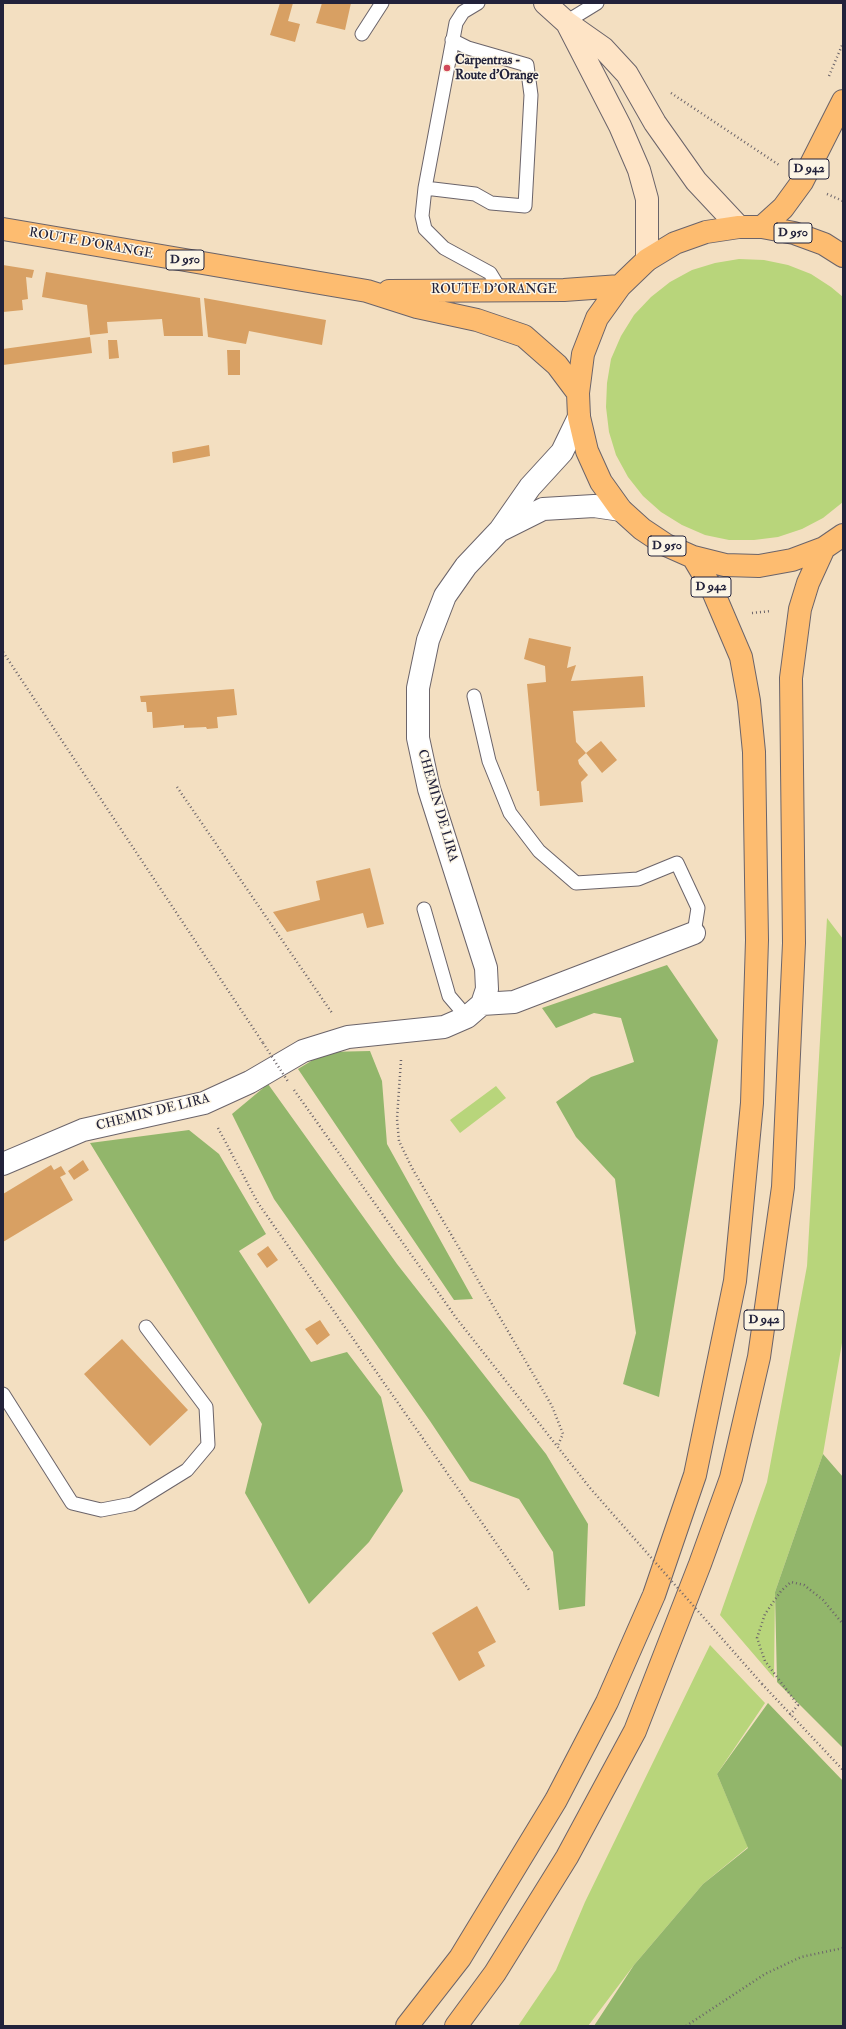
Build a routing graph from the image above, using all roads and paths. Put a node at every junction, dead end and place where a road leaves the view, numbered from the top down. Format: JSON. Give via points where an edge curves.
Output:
{"nodes":[{"id":1,"x":382,"y":3,"type":"edge"},
{"id":2,"x":478,"y":3,"type":"edge"},
{"id":3,"x":545,"y":3,"type":"edge"},
{"id":4,"x":597,"y":3,"type":"edge"},
{"id":5,"x":566,"y":22,"type":"junction"},
{"id":6,"x":362,"y":34,"type":"dead end"},
{"id":7,"x":452,"y":40,"type":"junction"},
{"id":8,"x":670,"y":92,"type":"dead end"},
{"id":9,"x":843,"y":101,"type":"edge"},
{"id":10,"x":802,"y":182,"type":"junction"},
{"id":11,"x":424,"y":188,"type":"junction"},
{"id":12,"x":843,"y":201,"type":"edge"},
{"id":13,"x":739,"y":227,"type":"junction"},
{"id":14,"x":762,"y":227,"type":"junction"},
{"id":15,"x":3,"y":229,"type":"edge"},
{"id":16,"x":843,"y":256,"type":"edge"},
{"id":17,"x":647,"y":260,"type":"junction"},
{"id":18,"x":620,"y":286,"type":"junction"},
{"id":19,"x":367,"y":291,"type":"junction"},
{"id":20,"x":501,"y":291,"type":"junction"},
{"id":21,"x":578,"y":393,"type":"junction"},
{"id":22,"x":579,"y":417,"type":"junction"},
{"id":23,"x":621,"y":510,"type":"junction"},
{"id":24,"x":500,"y":530,"type":"junction"},
{"id":25,"x":843,"y":535,"type":"edge"},
{"id":26,"x":824,"y":548,"type":"junction"},
{"id":27,"x":693,"y":557,"type":"junction"},
{"id":28,"x":772,"y":611,"type":"dead end"},
{"id":29,"x":752,"y":612,"type":"dead end"},
{"id":30,"x":3,"y":652,"type":"edge"},
{"id":31,"x":474,"y":696,"type":"dead end"},
{"id":32,"x":177,"y":787,"type":"dead end"},
{"id":33,"x":424,"y":909,"type":"dead end"},
{"id":34,"x":694,"y":933,"type":"joint"},
{"id":35,"x":474,"y":1011,"type":"junction"},
{"id":36,"x":402,"y":1032,"type":"junction"},
{"id":37,"x":348,"y":1037,"type":"junction"},
{"id":38,"x":204,"y":1103,"type":"junction"},
{"id":39,"x":3,"y":1164,"type":"edge"},
{"id":40,"x":146,"y":1327,"type":"dead end"},
{"id":41,"x":3,"y":1394,"type":"edge"},
{"id":42,"x":558,"y":1445,"type":"junction"},
{"id":43,"x":529,"y":1590,"type":"dead end"},
{"id":44,"x":843,"y":1624,"type":"edge"},
{"id":45,"x":790,"y":1715,"type":"junction"},
{"id":46,"x":843,"y":1770,"type":"edge"},
{"id":47,"x":843,"y":1948,"type":"edge"},
{"id":48,"x":407,"y":2026,"type":"edge"},
{"id":49,"x":456,"y":2026,"type":"edge"},
{"id":50,"x":686,"y":2026,"type":"edge"}],
"edges":[{"from":1,"to":6,"type":"lane"},
{"from":2,"to":7,"type":"lane","via":[[463,12],[456,23]]},
{"from":3,"to":5,"type":"street"},
{"from":4,"to":5,"type":"lane"},
{"from":5,"to":13,"type":"street","via":[[603,48],[628,74],[655,123],[696,181]]},
{"from":5,"to":17,"type":"street","via":[[620,126],[639,170],[647,199]]},
{"from":7,"to":11,"type":"lane"},
{"from":7,"to":11,"type":"lane","via":[[468,48],[527,65],[531,95],[525,206],[491,203],[475,194]]},
{"from":8,"to":10,"type":"path"},
{"from":9,"to":10,"type":"main road","number":"D 942"},
{"from":10,"to":12,"type":"path"},
{"from":10,"to":14,"type":"main road","number":"D 942","via":[[783,208]]},
{"from":11,"to":20,"type":"lane","via":[[422,216],[425,229],[444,248],[490,273]]},
{"from":13,"to":14,"type":"main road","number":"D 950"},
{"from":13,"to":17,"type":"main road","number":"D 950","via":[[706,232],[675,243]]},
{"from":14,"to":16,"type":"main road","number":"D 950","via":[[794,233],[824,244]]},
{"from":15,"to":19,"type":"main road","name":"ROUTE D'ORANGE","number":"D 950"},
{"from":17,"to":18,"type":"main road","number":"D 950"},
{"from":18,"to":20,"type":"main road","name":"ROUTE D'ORANGE","number":"D 950"},
{"from":18,"to":21,"type":"main road","number":"D 950","via":[[598,318],[583,354]]},
{"from":19,"to":20,"type":"main road","name":"ROUTE D'ORANGE","number":"D 950"},
{"from":19,"to":21,"type":"main road","name":"ROUTE D'ORANGE","number":"D 950","via":[[417,307],[477,320],[524,336],[558,365]]},
{"from":21,"to":22,"type":"main road","number":"D 950"},
{"from":22,"to":23,"type":"main road","number":"D 950","via":[[587,451],[598,476]]},
{"from":22,"to":24,"type":"street","via":[[562,452],[530,487]]},
{"from":23,"to":24,"type":"street","via":[[594,506],[543,510]]},
{"from":23,"to":27,"type":"main road","number":"D 950","via":[[642,529],[666,545]]},
{"from":24,"to":35,"type":"street","name":"CHEMIN DE LIRA","via":[[466,566],[444,596],[428,640],[418,688],[418,738],[430,789],[486,968],[487,989]]},
{"from":25,"to":26,"type":"main road","number":"D 950"},
{"from":26,"to":27,"type":"main road","number":"D 950","via":[[792,560],[759,566],[725,565]]},
{"from":26,"to":49,"type":"main road","number":"D 942","via":[[800,608],[791,678],[794,943],[783,1187],[759,1357],[731,1478],[635,1731],[568,1857],[495,1973]]},
{"from":27,"to":48,"type":"main road","number":"D 942","via":[[712,589],[741,657],[754,752],[757,940],[753,1095],[735,1281],[694,1475],[654,1595],[607,1702],[556,1800],[460,1958]]},
{"from":28,"to":29,"type":"path"},
{"from":30,"to":42,"type":"path","bridge":true,"via":[[289,1083],[457,1319]]},
{"from":31,"to":34,"type":"lane","via":[[489,762],[510,813],[539,851],[576,883],[638,879],[677,863],[698,908]]},
{"from":32,"to":37,"type":"path"},
{"from":33,"to":35,"type":"lane","via":[[449,996]]},
{"from":34,"to":35,"type":"street","name":"CHEMIN DE LIRA","via":[[514,1002]]},
{"from":35,"to":36,"type":"street","name":"CHEMIN DE LIRA","via":[[444,1027]]},
{"from":36,"to":37,"type":"street","name":"CHEMIN DE LIRA"},
{"from":36,"to":42,"type":"path","via":[[396,1119],[399,1141],[412,1168],[552,1406],[563,1434]]},
{"from":37,"to":38,"type":"street","name":"CHEMIN DE LIRA","via":[[303,1051],[250,1082]]},
{"from":38,"to":39,"type":"street","name":"CHEMIN DE LIRA","via":[[82,1130]]},
{"from":38,"to":43,"type":"path","via":[[258,1202]]},
{"from":40,"to":41,"type":"lane","via":[[206,1407],[208,1445],[187,1470],[132,1504],[101,1510],[72,1503]]},
{"from":42,"to":45,"type":"path","bridge":true,"via":[[590,1488]]},
{"from":44,"to":45,"type":"path","via":[[823,1600],[804,1585],[791,1582],[781,1591],[765,1614],[757,1638],[765,1662],[798,1705]]},
{"from":45,"to":46,"type":"path"},
{"from":47,"to":50,"type":"path","via":[[802,1956],[771,1971]]}]}
